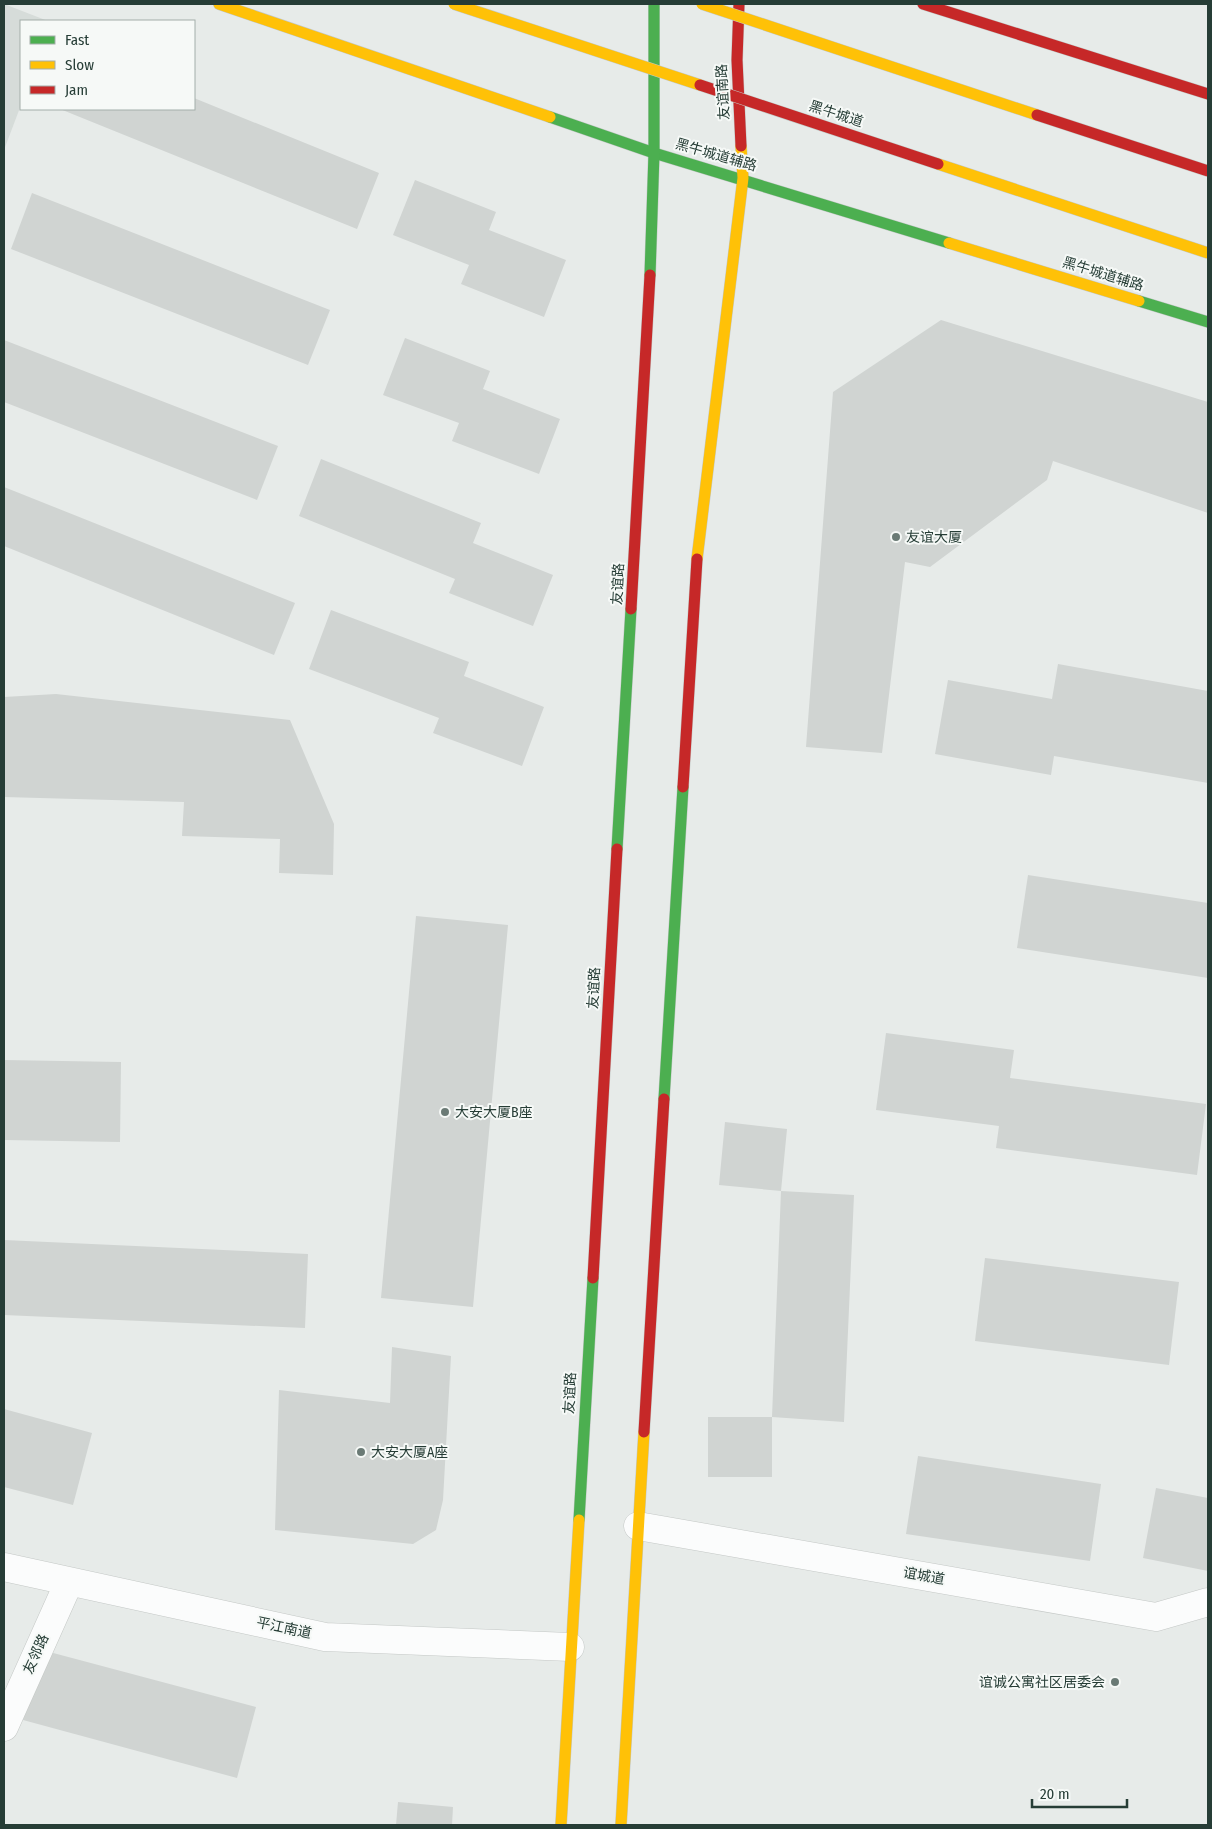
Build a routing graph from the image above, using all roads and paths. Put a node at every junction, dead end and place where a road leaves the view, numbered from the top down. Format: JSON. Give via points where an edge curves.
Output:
{"nodes":[{"id":1,"x":219,"y":4,"type":"edge"},
{"id":2,"x":454,"y":4,"type":"edge"},
{"id":3,"x":654,"y":4,"type":"edge"},
{"id":4,"x":702,"y":4,"type":"edge"},
{"id":5,"x":739,"y":4,"type":"edge"},
{"id":6,"x":923,"y":4,"type":"edge"},
{"id":7,"x":1208,"y":94,"type":"edge"},
{"id":8,"x":654,"y":153,"type":"junction"},
{"id":9,"x":1208,"y":171,"type":"edge"},
{"id":10,"x":742,"y":178,"type":"junction"},
{"id":11,"x":1208,"y":253,"type":"edge"},
{"id":12,"x":1208,"y":322,"type":"edge"},
{"id":13,"x":638,"y":1526,"type":"junction"},
{"id":14,"x":4,"y":1567,"type":"edge"},
{"id":15,"x":69,"y":1582,"type":"junction"},
{"id":16,"x":1208,"y":1602,"type":"edge"},
{"id":17,"x":570,"y":1647,"type":"junction"},
{"id":18,"x":4,"y":1727,"type":"edge"},
{"id":19,"x":561,"y":1825,"type":"edge"},
{"id":20,"x":620,"y":1825,"type":"edge"}],
"edges":[{"from":1,"to":8,"type":"main road","name":"黑牛城道辅路"},
{"from":2,"to":11,"type":"main road","name":"黑牛城道","bridge":true},
{"from":3,"to":8,"type":"main road"},
{"from":4,"to":9,"type":"main road","bridge":true},
{"from":5,"to":10,"type":"main road","name":"友谊南路","via":[[737,60]]},
{"from":6,"to":7,"type":"main road"},
{"from":8,"to":10,"type":"main road","name":"黑牛城道辅路"},
{"from":8,"to":17,"type":"main road","name":"友谊路","via":[[648,321]]},
{"from":10,"to":12,"type":"main road","name":"黑牛城道辅路"},
{"from":10,"to":13,"type":"main road","via":[[696,564]]},
{"from":13,"to":16,"type":"street","name":"谊城道","via":[[1156,1617]]},
{"from":13,"to":20,"type":"main road"},
{"from":14,"to":15,"type":"street","name":"平江南道"},
{"from":15,"to":17,"type":"street","name":"平江南道","via":[[325,1637]]},
{"from":15,"to":18,"type":"street","name":"友邻路"},
{"from":17,"to":19,"type":"main road","name":"友谊路"}]}
